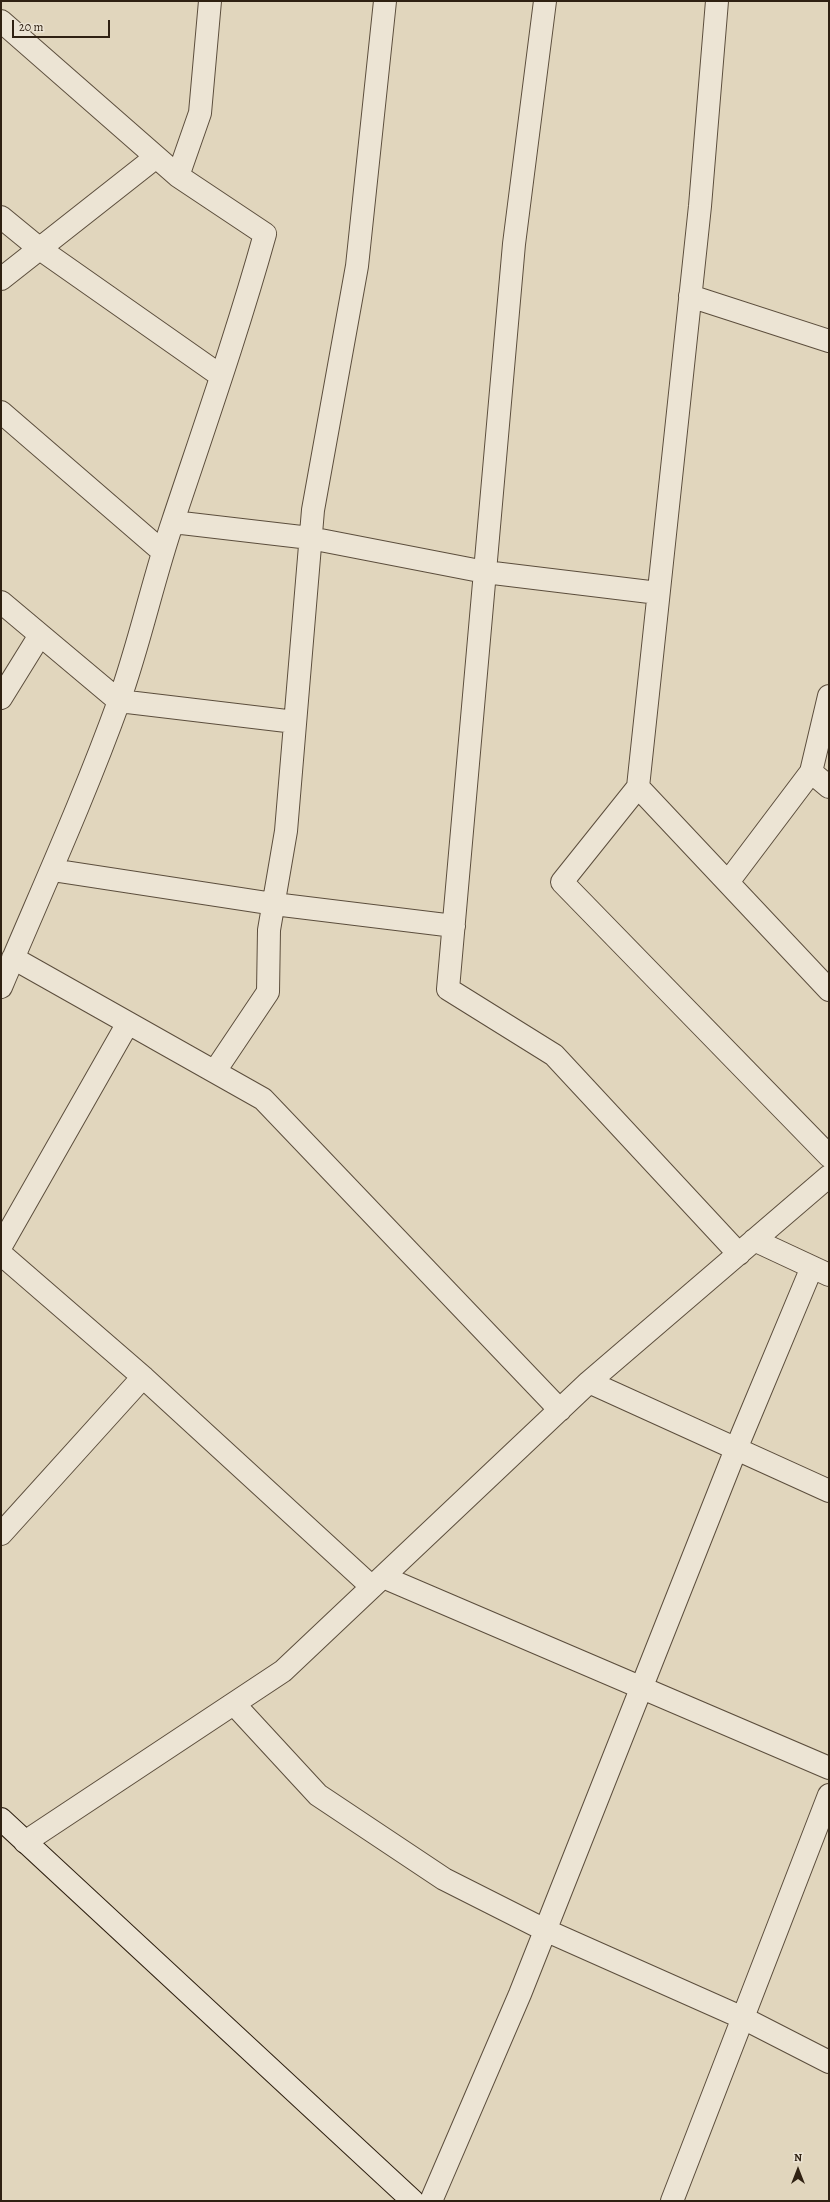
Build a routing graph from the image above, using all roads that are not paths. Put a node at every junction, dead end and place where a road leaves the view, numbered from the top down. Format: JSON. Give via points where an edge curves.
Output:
{"nodes":[{"id":1,"x":210,"y":1,"type":"edge"},
{"id":2,"x":385,"y":1,"type":"edge"},
{"id":3,"x":545,"y":1,"type":"edge"},
{"id":4,"x":717,"y":1,"type":"edge"},
{"id":5,"x":1,"y":21,"type":"edge"},
{"id":6,"x":156,"y":157,"type":"junction"},
{"id":7,"x":178,"y":176,"type":"junction"},
{"id":8,"x":1,"y":218,"type":"edge"},
{"id":9,"x":40,"y":249,"type":"junction"},
{"id":10,"x":1,"y":280,"type":"edge"},
{"id":11,"x":690,"y":296,"type":"junction"},
{"id":12,"x":829,"y":341,"type":"edge"},
{"id":13,"x":221,"y":376,"type":"junction"},
{"id":14,"x":1,"y":412,"type":"edge"},
{"id":15,"x":173,"y":522,"type":"junction"},
{"id":16,"x":310,"y":538,"type":"junction"},
{"id":17,"x":163,"y":552,"type":"junction"},
{"id":18,"x":484,"y":572,"type":"junction"},
{"id":19,"x":658,"y":593,"type":"junction"},
{"id":20,"x":1,"y":602,"type":"edge"},
{"id":21,"x":40,"y":635,"type":"junction"},
{"id":22,"x":829,"y":696,"type":"edge"},
{"id":23,"x":1,"y":698,"type":"edge"},
{"id":24,"x":118,"y":701,"type":"junction"},
{"id":25,"x":295,"y":722,"type":"junction"},
{"id":26,"x":811,"y":772,"type":"junction"},
{"id":27,"x":638,"y":787,"type":"junction"},
{"id":28,"x":829,"y":787,"type":"edge"},
{"id":29,"x":52,"y":870,"type":"junction"},
{"id":30,"x":728,"y":882,"type":"junction"},
{"id":31,"x":274,"y":904,"type":"junction"},
{"id":32,"x":454,"y":926,"type":"junction"},
{"id":33,"x":13,"y":958,"type":"junction"},
{"id":34,"x":1,"y":987,"type":"edge"},
{"id":35,"x":829,"y":990,"type":"edge"},
{"id":36,"x":128,"y":1023,"type":"junction"},
{"id":37,"x":215,"y":1072,"type":"junction"},
{"id":38,"x":829,"y":1156,"type":"edge"},
{"id":39,"x":829,"y":1176,"type":"edge"},
{"id":40,"x":1,"y":1246,"type":"edge"},
{"id":41,"x":747,"y":1247,"type":"junction"},
{"id":42,"x":1,"y":1254,"type":"edge"},
{"id":43,"x":820,"y":1271,"type":"edge"},
{"id":44,"x":143,"y":1377,"type":"junction"},
{"id":45,"x":589,"y":1382,"type":"junction"},
{"id":46,"x":560,"y":1410,"type":"junction"},
{"id":47,"x":736,"y":1449,"type":"junction"},
{"id":48,"x":829,"y":1491,"type":"edge"},
{"id":49,"x":1,"y":1534,"type":"edge"},
{"id":50,"x":378,"y":1582,"type":"junction"},
{"id":51,"x":642,"y":1686,"type":"junction"},
{"id":52,"x":234,"y":1704,"type":"junction"},
{"id":53,"x":829,"y":1768,"type":"edge"},
{"id":54,"x":829,"y":1795,"type":"edge"},
{"id":55,"x":1,"y":1819,"type":"edge"},
{"id":56,"x":26,"y":1842,"type":"junction"},
{"id":57,"x":545,"y":1930,"type":"junction"},
{"id":58,"x":743,"y":2018,"type":"junction"},
{"id":59,"x":829,"y":2062,"type":"edge"},
{"id":60,"x":413,"y":2201,"type":"edge"},
{"id":61,"x":431,"y":2201,"type":"edge"},
{"id":62,"x":672,"y":2201,"type":"edge"}],
"edges":[{"from":1,"to":7,"type":"street","via":[[200,113]]},
{"from":2,"to":16,"type":"street","via":[[357,266]]},
{"from":3,"to":18,"type":"street","via":[[514,244]]},
{"from":4,"to":11,"type":"street"},
{"from":5,"to":6,"type":"street"},
{"from":6,"to":7,"type":"street"},
{"from":6,"to":9,"type":"street"},
{"from":7,"to":13,"type":"street","via":[[265,234]]},
{"from":8,"to":9,"type":"street"},
{"from":9,"to":10,"type":"street"},
{"from":9,"to":13,"type":"street"},
{"from":11,"to":12,"type":"street"},
{"from":11,"to":19,"type":"street"},
{"from":13,"to":15,"type":"street"},
{"from":14,"to":17,"type":"street"},
{"from":15,"to":16,"type":"street"},
{"from":15,"to":17,"type":"street"},
{"from":16,"to":18,"type":"street"},
{"from":16,"to":25,"type":"street"},
{"from":17,"to":24,"type":"street","via":[[150,604]]},
{"from":18,"to":19,"type":"street"},
{"from":18,"to":32,"type":"street"},
{"from":19,"to":27,"type":"street"},
{"from":20,"to":21,"type":"street"},
{"from":21,"to":23,"type":"street"},
{"from":21,"to":24,"type":"street"},
{"from":22,"to":26,"type":"street"},
{"from":24,"to":25,"type":"street"},
{"from":24,"to":29,"type":"street"},
{"from":25,"to":31,"type":"street","via":[[286,832]]},
{"from":26,"to":28,"type":"street"},
{"from":26,"to":30,"type":"street"},
{"from":27,"to":30,"type":"street"},
{"from":27,"to":38,"type":"street","via":[[562,882]]},
{"from":29,"to":31,"type":"street"},
{"from":29,"to":33,"type":"street"},
{"from":30,"to":35,"type":"street"},
{"from":31,"to":32,"type":"street"},
{"from":31,"to":37,"type":"street","via":[[269,930],[268,992]]},
{"from":32,"to":41,"type":"street","via":[[448,989],[554,1055]]},
{"from":33,"to":34,"type":"street"},
{"from":33,"to":36,"type":"street"},
{"from":36,"to":37,"type":"street"},
{"from":36,"to":40,"type":"street"},
{"from":37,"to":46,"type":"street","via":[[263,1099]]},
{"from":39,"to":41,"type":"street"},
{"from":41,"to":43,"type":"street"},
{"from":41,"to":45,"type":"street"},
{"from":42,"to":44,"type":"street"},
{"from":43,"to":47,"type":"street"},
{"from":44,"to":49,"type":"street"},
{"from":44,"to":50,"type":"street"},
{"from":45,"to":46,"type":"street"},
{"from":45,"to":47,"type":"street"},
{"from":46,"to":50,"type":"street"},
{"from":47,"to":48,"type":"street"},
{"from":47,"to":51,"type":"street"},
{"from":50,"to":51,"type":"street"},
{"from":50,"to":52,"type":"street","via":[[283,1671]]},
{"from":51,"to":53,"type":"street"},
{"from":51,"to":57,"type":"street"},
{"from":52,"to":56,"type":"street"},
{"from":52,"to":57,"type":"street","via":[[318,1795],[444,1879]]},
{"from":54,"to":58,"type":"street"},
{"from":55,"to":56,"type":"street"},
{"from":56,"to":60,"type":"street"},
{"from":57,"to":58,"type":"street"},
{"from":57,"to":61,"type":"street"},
{"from":58,"to":59,"type":"street"},
{"from":58,"to":62,"type":"street"}]}
